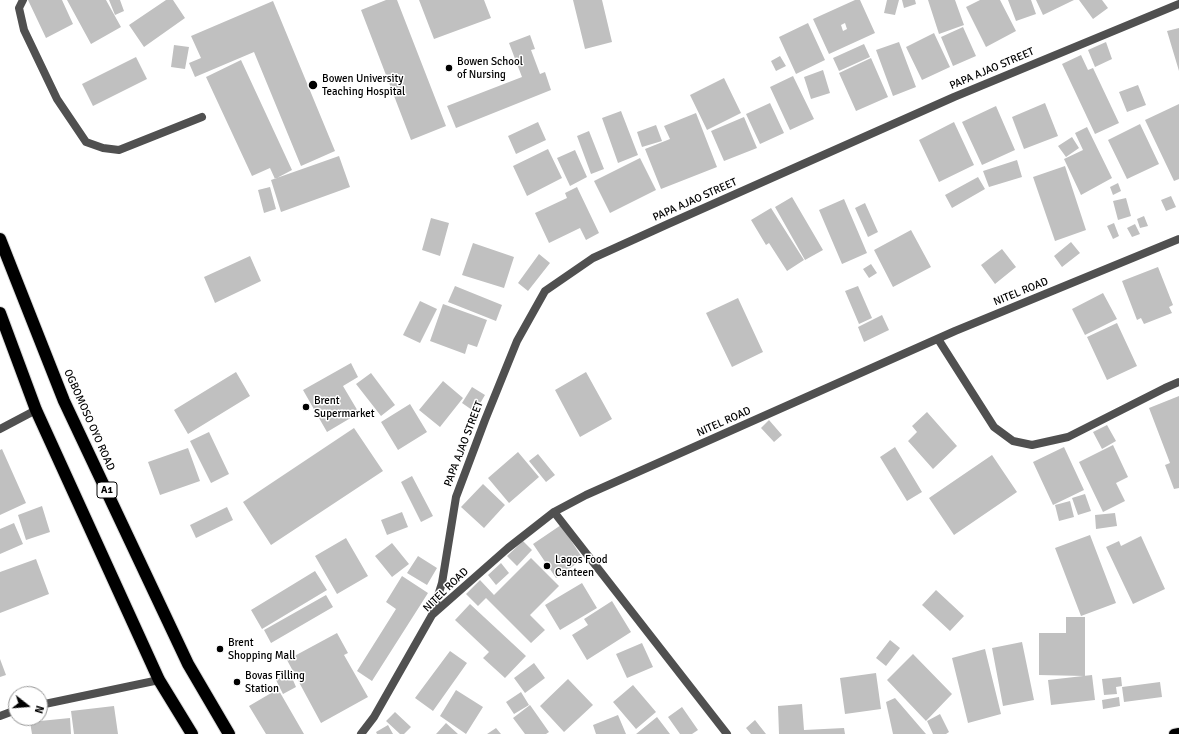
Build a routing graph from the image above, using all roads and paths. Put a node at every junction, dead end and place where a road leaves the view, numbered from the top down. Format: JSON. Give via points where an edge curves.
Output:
{"nodes":[{"id":1,"x":23,"y":0,"type":"edge"},
{"id":2,"x":1179,"y":4,"type":"edge"},
{"id":3,"x":202,"y":117,"type":"dead end"},
{"id":4,"x":0,"y":239,"type":"edge"},
{"id":5,"x":1179,"y":239,"type":"edge"},
{"id":6,"x":0,"y":313,"type":"edge"},
{"id":7,"x":938,"y":339,"type":"junction"},
{"id":8,"x":1179,"y":382,"type":"edge"},
{"id":9,"x":36,"y":410,"type":"junction"},
{"id":10,"x":0,"y":429,"type":"edge"},
{"id":11,"x":554,"y":512,"type":"junction"},
{"id":12,"x":432,"y":615,"type":"junction"},
{"id":13,"x":160,"y":680,"type":"junction"},
{"id":14,"x":48,"y":703,"type":"edge"},
{"id":15,"x":1179,"y":733,"type":"edge"},
{"id":16,"x":192,"y":734,"type":"edge"},
{"id":17,"x":229,"y":734,"type":"edge"},
{"id":18,"x":361,"y":734,"type":"edge"},
{"id":19,"x":728,"y":734,"type":"edge"},
{"id":20,"x":1174,"y":734,"type":"edge"}],
"edges":[{"from":1,"to":3,"type":"street","via":[[19,8],[24,30],[58,99],[86,142],[119,150]]},
{"from":2,"to":12,"type":"street","name":"PAPA AJAO STREET","via":[[954,97],[668,224],[593,258],[545,291],[517,341],[456,497],[442,583]]},
{"from":4,"to":17,"type":"highway","name":"OGBOMOSO OYO ROAD","number":"A1","via":[[64,401],[188,664]]},
{"from":5,"to":7,"type":"street","name":"NITEL ROAD"},
{"from":6,"to":9,"type":"highway"},
{"from":7,"to":8,"type":"street","via":[[994,427],[1013,441],[1032,445],[1068,437]]},
{"from":7,"to":11,"type":"street","name":"NITEL ROAD","via":[[586,495]]},
{"from":9,"to":10,"type":"street"},
{"from":9,"to":13,"type":"highway"},
{"from":11,"to":12,"type":"street","name":"NITEL ROAD","via":[[508,548]]},
{"from":11,"to":19,"type":"street"},
{"from":12,"to":18,"type":"street","name":"NITEL ROAD","via":[[374,717]]},
{"from":13,"to":14,"type":"street"},
{"from":13,"to":16,"type":"highway"},
{"from":15,"to":20,"type":"main road"}]}
